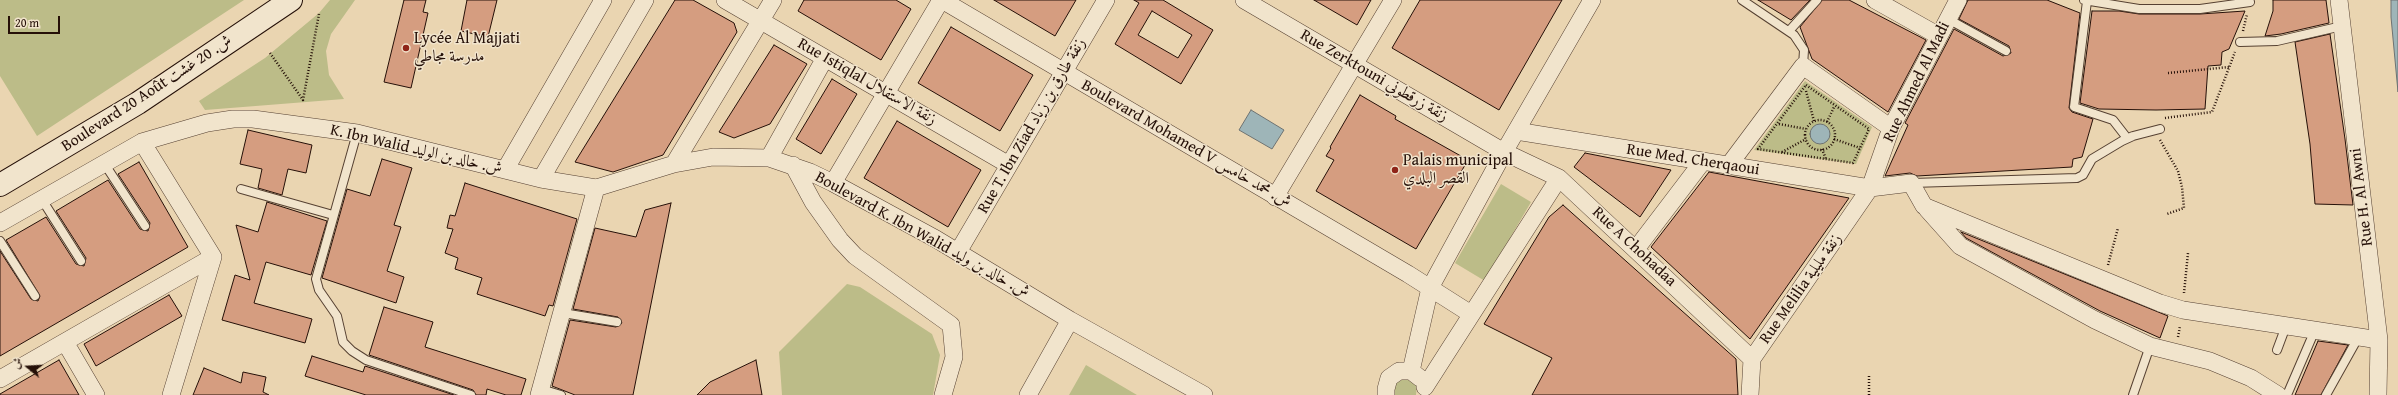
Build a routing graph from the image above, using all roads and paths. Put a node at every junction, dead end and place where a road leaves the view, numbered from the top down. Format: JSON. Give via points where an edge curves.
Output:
{"nodes":[{"id":1,"x":291,"y":0,"type":"edge"},
{"id":2,"x":603,"y":0,"type":"edge"},
{"id":3,"x":645,"y":0,"type":"edge"},
{"id":4,"x":725,"y":0,"type":"edge"},
{"id":5,"x":773,"y":0,"type":"edge"},
{"id":6,"x":941,"y":0,"type":"edge"},
{"id":7,"x":1106,"y":0,"type":"edge"},
{"id":8,"x":1244,"y":0,"type":"edge"},
{"id":9,"x":1392,"y":0,"type":"edge"},
{"id":10,"x":1592,"y":0,"type":"edge"},
{"id":11,"x":1742,"y":0,"type":"edge"},
{"id":12,"x":1817,"y":0,"type":"edge"},
{"id":13,"x":1875,"y":0,"type":"edge"},
{"id":14,"x":1958,"y":0,"type":"edge"},
{"id":15,"x":2085,"y":0,"type":"edge"},
{"id":16,"x":2339,"y":0,"type":"edge"},
{"id":17,"x":2250,"y":2,"type":"joint"},
{"id":18,"x":1756,"y":3,"type":"edge"},
{"id":19,"x":1263,"y":5,"type":"edge"},
{"id":20,"x":319,"y":14,"type":"dead end"},
{"id":21,"x":1948,"y":19,"type":"junction"},
{"id":22,"x":761,"y":20,"type":"junction"},
{"id":23,"x":2342,"y":26,"type":"junction"},
{"id":24,"x":1789,"y":31,"type":"junction"},
{"id":25,"x":1939,"y":36,"type":"junction"},
{"id":26,"x":2240,"y":42,"type":"junction"},
{"id":27,"x":2006,"y":51,"type":"dead end"},
{"id":28,"x":270,"y":53,"type":"dead end"},
{"id":29,"x":825,"y":58,"type":"junction"},
{"id":30,"x":1354,"y":64,"type":"junction"},
{"id":31,"x":1803,"y":66,"type":"junction"},
{"id":32,"x":2229,"y":67,"type":"junction"},
{"id":33,"x":1064,"y":72,"type":"junction"},
{"id":34,"x":2168,"y":73,"type":"dead end"},
{"id":35,"x":1805,"y":86,"type":"dead end"},
{"id":36,"x":886,"y":93,"type":"junction"},
{"id":37,"x":1835,"y":105,"type":"dead end"},
{"id":38,"x":1814,"y":121,"type":"junction"},
{"id":39,"x":1827,"y":122,"type":"junction"},
{"id":40,"x":1777,"y":124,"type":"dead end"},
{"id":41,"x":1891,"y":128,"type":"junction"},
{"id":42,"x":1806,"y":129,"type":"junction"},
{"id":43,"x":1869,"y":129,"type":"dead end"},
{"id":44,"x":2160,"y":129,"type":"junction"},
{"id":45,"x":1516,"y":131,"type":"junction"},
{"id":46,"x":357,"y":133,"type":"junction"},
{"id":47,"x":2127,"y":138,"type":"junction"},
{"id":48,"x":1806,"y":139,"type":"junction"},
{"id":49,"x":1834,"y":139,"type":"junction"},
{"id":50,"x":142,"y":142,"type":"junction"},
{"id":51,"x":1860,"y":148,"type":"dead end"},
{"id":52,"x":1758,"y":149,"type":"dead end"},
{"id":53,"x":1822,"y":149,"type":"junction"},
{"id":54,"x":1504,"y":152,"type":"junction"},
{"id":55,"x":1782,"y":152,"type":"junction"},
{"id":56,"x":768,"y":158,"type":"junction"},
{"id":57,"x":1826,"y":159,"type":"junction"},
{"id":58,"x":1702,"y":161,"type":"junction"},
{"id":59,"x":104,"y":163,"type":"junction"},
{"id":60,"x":674,"y":164,"type":"junction"},
{"id":61,"x":793,"y":165,"type":"junction"},
{"id":62,"x":1009,"y":165,"type":"junction"},
{"id":63,"x":1729,"y":166,"type":"junction"},
{"id":64,"x":505,"y":170,"type":"junction"},
{"id":65,"x":1559,"y":178,"type":"junction"},
{"id":66,"x":541,"y":179,"type":"junction"},
{"id":67,"x":833,"y":183,"type":"junction"},
{"id":68,"x":1911,"y":183,"type":"junction"},
{"id":69,"x":0,"y":185,"type":"edge"},
{"id":70,"x":596,"y":188,"type":"junction"},
{"id":71,"x":1870,"y":188,"type":"junction"},
{"id":72,"x":241,"y":189,"type":"dead end"},
{"id":73,"x":1275,"y":197,"type":"junction"},
{"id":74,"x":41,"y":198,"type":"junction"},
{"id":75,"x":1924,"y":206,"type":"junction"},
{"id":76,"x":2167,"y":214,"type":"dead end"},
{"id":77,"x":333,"y":215,"type":"junction"},
{"id":78,"x":0,"y":223,"type":"edge"},
{"id":79,"x":145,"y":226,"type":"dead end"},
{"id":80,"x":2118,"y":228,"type":"dead end"},
{"id":81,"x":0,"y":241,"type":"edge"},
{"id":82,"x":1636,"y":249,"type":"junction"},
{"id":83,"x":958,"y":252,"type":"junction"},
{"id":84,"x":213,"y":257,"type":"junction"},
{"id":85,"x":81,"y":262,"type":"dead end"},
{"id":86,"x":2104,"y":280,"type":"junction"},
{"id":87,"x":1430,"y":288,"type":"junction"},
{"id":88,"x":35,"y":296,"type":"dead end"},
{"id":89,"x":563,"y":313,"type":"junction"},
{"id":90,"x":1472,"y":314,"type":"junction"},
{"id":91,"x":1070,"y":320,"type":"junction"},
{"id":92,"x":617,"y":322,"type":"dead end"},
{"id":93,"x":2286,"y":326,"type":"junction"},
{"id":94,"x":2315,"y":330,"type":"junction"},
{"id":95,"x":2359,"y":336,"type":"junction"},
{"id":96,"x":2379,"y":340,"type":"junction"},
{"id":97,"x":65,"y":342,"type":"junction"},
{"id":98,"x":2150,"y":346,"type":"junction"},
{"id":99,"x":2277,"y":350,"type":"dead end"},
{"id":100,"x":1752,"y":359,"type":"junction"},
{"id":101,"x":1411,"y":371,"type":"junction"},
{"id":102,"x":1869,"y":374,"type":"dead end"},
{"id":103,"x":0,"y":379,"type":"edge"},
{"id":104,"x":1424,"y":391,"type":"edge"},
{"id":105,"x":540,"y":392,"type":"edge"},
{"id":106,"x":96,"y":395,"type":"edge"},
{"id":107,"x":171,"y":395,"type":"edge"},
{"id":108,"x":471,"y":395,"type":"edge"},
{"id":109,"x":561,"y":395,"type":"edge"},
{"id":110,"x":942,"y":395,"type":"edge"},
{"id":111,"x":1028,"y":395,"type":"edge"},
{"id":112,"x":1204,"y":395,"type":"edge"},
{"id":113,"x":1386,"y":395,"type":"edge"},
{"id":114,"x":1750,"y":395,"type":"edge"},
{"id":115,"x":1869,"y":395,"type":"edge"},
{"id":116,"x":2133,"y":395,"type":"edge"},
{"id":117,"x":2278,"y":395,"type":"edge"},
{"id":118,"x":2287,"y":395,"type":"edge"},
{"id":119,"x":2326,"y":395,"type":"edge"},
{"id":120,"x":2378,"y":395,"type":"edge"}],
"edges":[{"from":1,"to":69,"type":"main road","name":"Boulevard 20 Août ش. 20 غشت","via":[[138,103]]},
{"from":2,"to":64,"type":"street"},
{"from":3,"to":66,"type":"street"},
{"from":4,"to":22,"type":"street","name":"Rue Istiqlal زنقة الاستقلال"},
{"from":5,"to":22,"type":"street"},
{"from":6,"to":33,"type":"street","name":"Boulevard Mohamed V ش. محمد خامس"},
{"from":6,"to":36,"type":"street"},
{"from":7,"to":33,"type":"street","name":"Rue T. Ibn Ziad زنقة طارق بن زياد"},
{"from":8,"to":19,"type":"street","name":"Rue Zerktouni زنقة زرقطوني"},
{"from":9,"to":30,"type":"street"},
{"from":10,"to":45,"type":"street"},
{"from":11,"to":18,"type":"lane"},
{"from":12,"to":24,"type":"lane"},
{"from":13,"to":25,"type":"street"},
{"from":14,"to":21,"type":"street","name":"Rue Ahmed Al Madi"},
{"from":15,"to":17,"type":"lane","via":[[2139,9],[2200,8]]},
{"from":15,"to":47,"type":"lane","via":[[2074,107],[2113,120]]},
{"from":16,"to":23,"type":"street","name":"Rue H. Al Awni"},
{"from":17,"to":26,"type":"path"},
{"from":18,"to":24,"type":"lane"},
{"from":19,"to":30,"type":"street","name":"Rue Zerktouni زنقة زرقطوني"},
{"from":20,"to":28,"type":"path","via":[[303,100]]},
{"from":21,"to":25,"type":"street","name":"Rue Ahmed Al Madi"},
{"from":21,"to":27,"type":"lane"},
{"from":22,"to":29,"type":"street","name":"Rue Istiqlal زنقة الاستقلال"},
{"from":22,"to":60,"type":"street"},
{"from":23,"to":26,"type":"lane","via":[[2277,41]]},
{"from":23,"to":96,"type":"street","name":"Rue H. Al Awni"},
{"from":24,"to":31,"type":"lane","via":[[1804,50]]},
{"from":25,"to":41,"type":"street","name":"Rue Ahmed Al Madi"},
{"from":26,"to":32,"type":"path"},
{"from":29,"to":36,"type":"street","name":"Rue Istiqlal زنقة الاستقلال"},
{"from":29,"to":56,"type":"street"},
{"from":30,"to":54,"type":"street","name":"Rue Zerktouni زنقة زرقطوني"},
{"from":30,"to":73,"type":"street"},
{"from":31,"to":41,"type":"street"},
{"from":31,"to":63,"type":"street"},
{"from":32,"to":34,"type":"path"},
{"from":32,"to":44,"type":"path","via":[[2212,112],[2164,118]]},
{"from":33,"to":62,"type":"street","name":"Rue T. Ibn Ziad زنقة طارق بن زياد"},
{"from":33,"to":73,"type":"street","name":"Boulevard Mohamed V ش. محمد خامس"},
{"from":35,"to":38,"type":"path"},
{"from":36,"to":62,"type":"street","name":"Rue Istiqlal زنقة الاستقلال"},
{"from":36,"to":67,"type":"street"},
{"from":37,"to":39,"type":"path"},
{"from":38,"to":39,"type":"path"},
{"from":38,"to":42,"type":"path"},
{"from":39,"to":49,"type":"path","via":[[1834,130]]},
{"from":40,"to":42,"type":"path"},
{"from":41,"to":71,"type":"street","name":"Rue Ahmed Al Madi"},
{"from":42,"to":48,"type":"path"},
{"from":43,"to":57,"type":"path","via":[[1854,163]]},
{"from":44,"to":47,"type":"lane"},
{"from":44,"to":76,"type":"path","via":[[2159,140],[2178,171],[2184,208]]},
{"from":45,"to":54,"type":"street"},
{"from":45,"to":58,"type":"street","name":"Rue Med. Cherqaoui"},
{"from":46,"to":50,"type":"street","name":"K. Ibn Walid ش. خالد بن الوليد","via":[[253,119],[232,119],[207,123]]},
{"from":46,"to":64,"type":"street","name":"K. Ibn Walid ش. خالد بن الوليد"},
{"from":46,"to":77,"type":"lane"},
{"from":47,"to":68,"type":"lane","via":[[2092,159],[2083,174],[2077,178]]},
{"from":48,"to":53,"type":"path","via":[[1812,147]]},
{"from":48,"to":55,"type":"path"},
{"from":49,"to":51,"type":"path"},
{"from":49,"to":53,"type":"path"},
{"from":50,"to":59,"type":"street","name":"K. Ibn Walid ش. خالد بن الوليد"},
{"from":50,"to":84,"type":"street"},
{"from":52,"to":55,"type":"path"},
{"from":53,"to":57,"type":"path"},
{"from":54,"to":65,"type":"street","name":"Rue A Chohadaa"},
{"from":54,"to":87,"type":"street"},
{"from":55,"to":57,"type":"path"},
{"from":56,"to":60,"type":"street","name":"Boulevard K. Ibn Walid ش. خالد بن وليد","via":[[713,157]]},
{"from":56,"to":61,"type":"street","name":"Boulevard K. Ibn Walid ش. خالد بن وليد"},
{"from":58,"to":63,"type":"street","name":"Rue Med. Cherqaoui"},
{"from":58,"to":82,"type":"street"},
{"from":59,"to":74,"type":"street","name":"K. Ibn Walid ش. خالد بن الوليد"},
{"from":59,"to":79,"type":"lane"},
{"from":60,"to":70,"type":"street","name":"Boulevard K. Ibn Walid ش. خالد بن وليد"},
{"from":61,"to":67,"type":"street","name":"Boulevard K. Ibn Walid ش. خالد بن وليد"},
{"from":61,"to":110,"type":"street","via":[[813,202],[840,240],[855,256],[951,325],[954,356]]},
{"from":62,"to":83,"type":"street","name":"Rue T. Ibn Ziad زنقة طارق بن زياد"},
{"from":63,"to":71,"type":"street","name":"Rue Med. Cherqaoui"},
{"from":64,"to":66,"type":"street","name":"K. Ibn Walid ش. خالد بن الوليد"},
{"from":65,"to":82,"type":"street","name":"Rue A Chohadaa"},
{"from":65,"to":90,"type":"street"},
{"from":66,"to":70,"type":"street","name":"K. Ibn Walid ش. خالد بن الوليد"},
{"from":67,"to":83,"type":"street","name":"Boulevard K. Ibn Walid ش. خالد بن وليد"},
{"from":68,"to":71,"type":"street","name":"Rue Med. Cherqaoui"},
{"from":68,"to":75,"type":"street"},
{"from":70,"to":89,"type":"street"},
{"from":71,"to":100,"type":"street","name":"Rue Melilia زنقة مليلية"},
{"from":72,"to":77,"type":"lane"},
{"from":73,"to":87,"type":"street","name":"Boulevard Mohamed V ش. محمد خامس"},
{"from":74,"to":78,"type":"street","name":"K. Ibn Walid ش. خالد بن الوليد"},
{"from":74,"to":85,"type":"lane"},
{"from":75,"to":86,"type":"street"},
{"from":75,"to":98,"type":"street","via":[[1960,246],[2094,320]]},
{"from":77,"to":108,"type":"lane","via":[[316,279],[319,290],[337,316],[343,342],[366,360]]},
{"from":80,"to":86,"type":"path"},
{"from":81,"to":88,"type":"lane"},
{"from":82,"to":100,"type":"street","name":"Rue A Chohadaa"},
{"from":83,"to":91,"type":"street","name":"Boulevard K. Ibn Walid ش. خالد بن وليد"},
{"from":84,"to":97,"type":"street"},
{"from":84,"to":107,"type":"street"},
{"from":86,"to":93,"type":"street","via":[[2183,310]]},
{"from":87,"to":90,"type":"street","name":"Boulevard Mohamed V ش. محمد خامس"},
{"from":87,"to":101,"type":"street"},
{"from":89,"to":92,"type":"lane"},
{"from":89,"to":105,"type":"street"},
{"from":90,"to":104,"type":"street"},
{"from":91,"to":111,"type":"street"},
{"from":91,"to":112,"type":"street","name":"Boulevard K. Ibn Walid ش. خالد بن وليد"},
{"from":93,"to":94,"type":"street"},
{"from":93,"to":99,"type":"lane"},
{"from":94,"to":95,"type":"street"},
{"from":94,"to":118,"type":"lane"},
{"from":95,"to":96,"type":"street"},
{"from":95,"to":119,"type":"lane"},
{"from":96,"to":120,"type":"street","name":"Rue H. Al Awni"},
{"from":97,"to":103,"type":"street"},
{"from":97,"to":106,"type":"street"},
{"from":98,"to":116,"type":"lane"},
{"from":98,"to":117,"type":"street","via":[[2210,361],[2251,378]]},
{"from":100,"to":114,"type":"street","name":"Rue Melilia زنقة مليلية"},
{"from":101,"to":104,"type":"street","via":[[1418,374]]},
{"from":101,"to":113,"type":"street","via":[[1399,371],[1389,378]]},
{"from":102,"to":115,"type":"path"},
{"from":105,"to":109,"type":"lane"}]}
